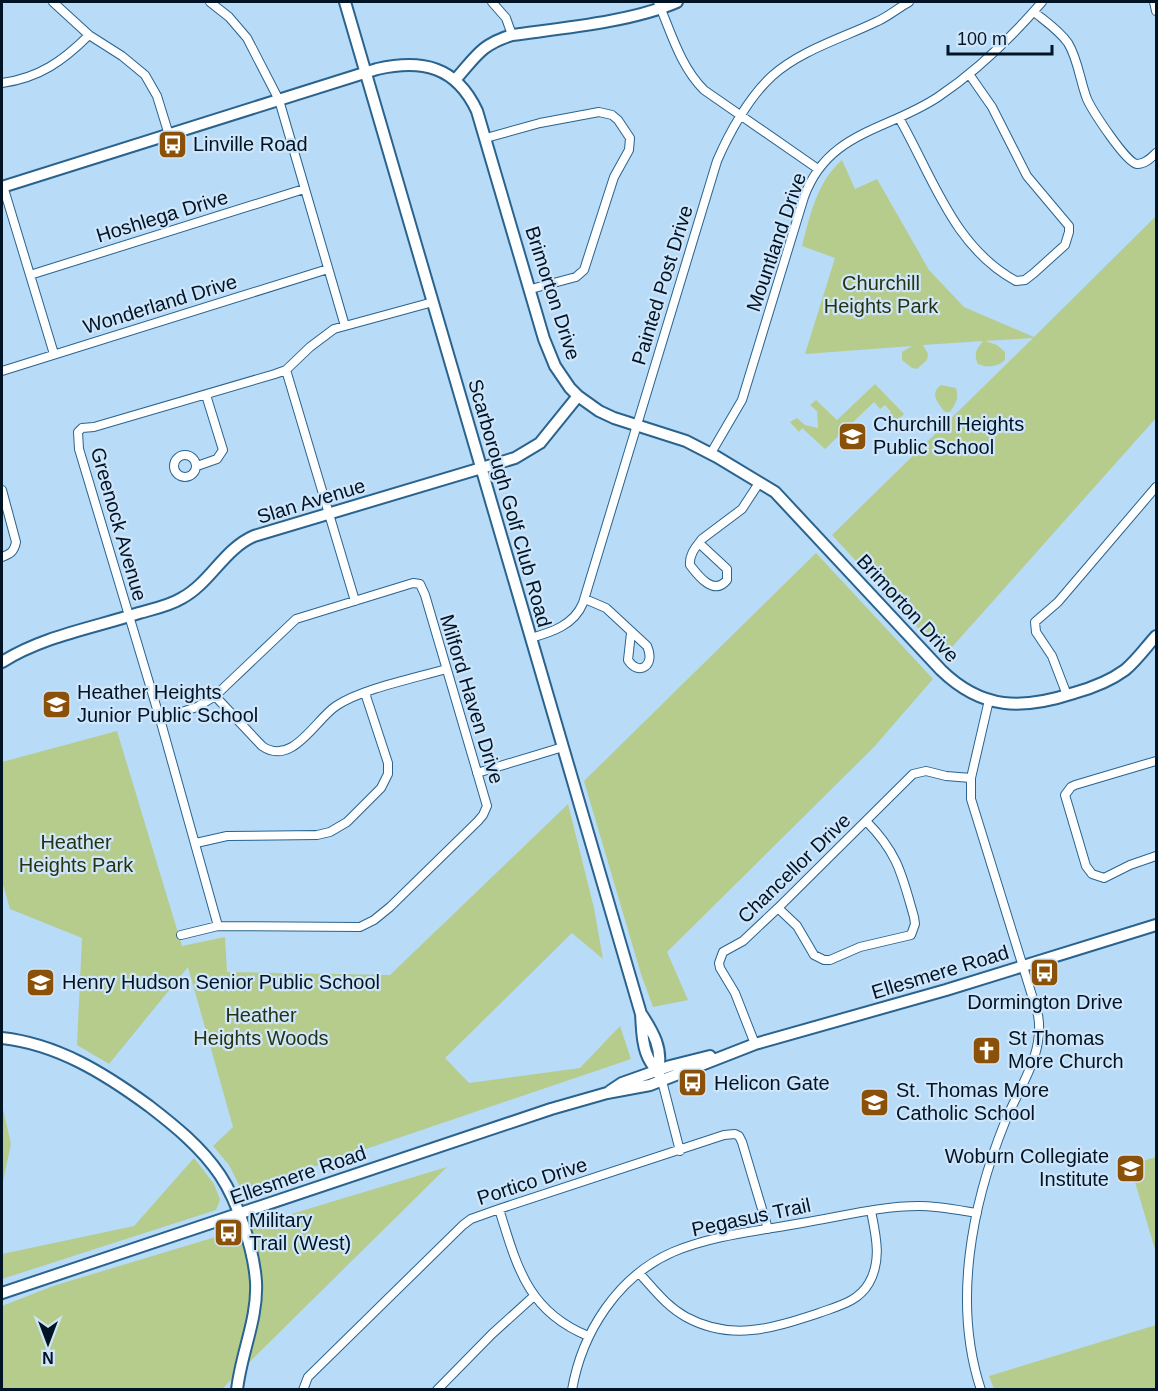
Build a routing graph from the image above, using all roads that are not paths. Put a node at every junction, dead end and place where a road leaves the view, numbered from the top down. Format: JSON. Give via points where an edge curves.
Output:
{"nodes":[{"id":1,"x":53,"y":2,"type":"edge"},
{"id":2,"x":210,"y":2,"type":"edge"},
{"id":3,"x":345,"y":2,"type":"edge"},
{"id":4,"x":492,"y":2,"type":"edge"},
{"id":5,"x":677,"y":2,"type":"edge"},
{"id":6,"x":909,"y":2,"type":"edge"},
{"id":7,"x":1042,"y":2,"type":"edge"},
{"id":8,"x":1154,"y":2,"type":"edge"},
{"id":9,"x":660,"y":5,"type":"edge"},
{"id":10,"x":1156,"y":10,"type":"edge"},
{"id":11,"x":1034,"y":12,"type":"junction"},
{"id":12,"x":89,"y":35,"type":"junction"},
{"id":13,"x":512,"y":35,"type":"junction"},
{"id":14,"x":366,"y":72,"type":"junction"},
{"id":15,"x":969,"y":74,"type":"junction"},
{"id":16,"x":455,"y":80,"type":"junction"},
{"id":17,"x":2,"y":83,"type":"edge"},
{"id":18,"x":279,"y":100,"type":"junction"},
{"id":19,"x":741,"y":116,"type":"junction"},
{"id":20,"x":899,"y":118,"type":"junction"},
{"id":21,"x":169,"y":135,"type":"junction"},
{"id":22,"x":486,"y":138,"type":"junction"},
{"id":23,"x":1156,"y":153,"type":"edge"},
{"id":24,"x":818,"y":169,"type":"junction"},
{"id":25,"x":2,"y":187,"type":"edge"},
{"id":26,"x":304,"y":189,"type":"junction"},
{"id":27,"x":328,"y":269,"type":"junction"},
{"id":28,"x":30,"y":275,"type":"junction"},
{"id":29,"x":531,"y":289,"type":"junction"},
{"id":30,"x":433,"y":302,"type":"junction"},
{"id":31,"x":345,"y":326,"type":"junction"},
{"id":32,"x":54,"y":354,"type":"junction"},
{"id":33,"x":286,"y":370,"type":"junction"},
{"id":34,"x":2,"y":371,"type":"edge"},
{"id":35,"x":206,"y":395,"type":"junction"},
{"id":36,"x":578,"y":396,"type":"junction"},
{"id":37,"x":636,"y":424,"type":"junction"},
{"id":38,"x":711,"y":453,"type":"junction"},
{"id":39,"x":197,"y":466,"type":"dead end"},
{"id":40,"x":481,"y":468,"type":"junction"},
{"id":41,"x":759,"y":483,"type":"junction"},
{"id":42,"x":1156,"y":487,"type":"edge"},
{"id":43,"x":2,"y":490,"type":"edge"},
{"id":44,"x":329,"y":514,"type":"junction"},
{"id":45,"x":699,"y":543,"type":"junction"},
{"id":46,"x":2,"y":557,"type":"edge"},
{"id":47,"x":585,"y":599,"type":"junction"},
{"id":48,"x":355,"y":601,"type":"junction"},
{"id":49,"x":130,"y":617,"type":"junction"},
{"id":50,"x":631,"y":633,"type":"dead end"},
{"id":51,"x":1156,"y":636,"type":"edge"},
{"id":52,"x":531,"y":638,"type":"junction"},
{"id":53,"x":2,"y":662,"type":"edge"},
{"id":54,"x":446,"y":669,"type":"junction"},
{"id":55,"x":365,"y":693,"type":"junction"},
{"id":56,"x":1067,"y":695,"type":"junction"},
{"id":57,"x":215,"y":696,"type":"junction"},
{"id":58,"x":989,"y":700,"type":"junction"},
{"id":59,"x":160,"y":719,"type":"junction"},
{"id":60,"x":563,"y":747,"type":"junction"},
{"id":61,"x":1156,"y":761,"type":"edge"},
{"id":62,"x":477,"y":773,"type":"junction"},
{"id":63,"x":971,"y":778,"type":"junction"},
{"id":64,"x":866,"y":821,"type":"junction"},
{"id":65,"x":196,"y":843,"type":"junction"},
{"id":66,"x":1156,"y":856,"type":"edge"},
{"id":67,"x":778,"y":908,"type":"junction"},
{"id":68,"x":1156,"y":925,"type":"edge"},
{"id":69,"x":218,"y":926,"type":"junction"},
{"id":70,"x":181,"y":934,"type":"dead end"},
{"id":71,"x":1022,"y":966,"type":"junction"},
{"id":72,"x":2,"y":1038,"type":"edge"},
{"id":73,"x":755,"y":1044,"type":"junction"},
{"id":74,"x":660,"y":1075,"type":"junction"},
{"id":75,"x":680,"y":1151,"type":"junction"},
{"id":76,"x":499,"y":1209,"type":"junction"},
{"id":77,"x":871,"y":1211,"type":"junction"},
{"id":78,"x":977,"y":1213,"type":"junction"},
{"id":79,"x":239,"y":1214,"type":"junction"},
{"id":80,"x":768,"y":1229,"type":"junction"},
{"id":81,"x":639,"y":1273,"type":"junction"},
{"id":82,"x":2,"y":1293,"type":"edge"},
{"id":83,"x":534,"y":1296,"type":"junction"},
{"id":84,"x":588,"y":1335,"type":"junction"},
{"id":85,"x":237,"y":1389,"type":"edge"},
{"id":86,"x":303,"y":1389,"type":"edge"},
{"id":87,"x":438,"y":1389,"type":"edge"},
{"id":88,"x":572,"y":1389,"type":"edge"},
{"id":89,"x":981,"y":1389,"type":"edge"}],
"edges":[{"from":1,"to":12,"type":"street"},
{"from":2,"to":18,"type":"street","via":[[247,38]]},
{"from":3,"to":14,"type":"street","name":"Scarborough Golf Club Road"},
{"from":4,"to":13,"type":"street","via":[[506,18]]},
{"from":5,"to":9,"type":"street"},
{"from":6,"to":19,"type":"street","name":"Painted Post Drive","via":[[879,21],[796,59],[772,76]]},
{"from":7,"to":11,"type":"street","name":"Mountland Drive"},
{"from":8,"to":10,"type":"street"},
{"from":9,"to":13,"type":"street","via":[[616,18]]},
{"from":9,"to":19,"type":"street","via":[[690,74],[704,90]]},
{"from":11,"to":15,"type":"street","name":"Mountland Drive","via":[[987,61]]},
{"from":11,"to":23,"type":"street","via":[[1067,42],[1088,100],[1125,154],[1137,164]]},
{"from":12,"to":17,"type":"street","via":[[51,68]]},
{"from":12,"to":21,"type":"street","via":[[145,75],[157,96]]},
{"from":13,"to":16,"type":"street","via":[[484,47]]},
{"from":14,"to":16,"type":"street","name":"Brimorton Drive","via":[[418,64]]},
{"from":14,"to":18,"type":"street","name":"Brimorton Drive"},
{"from":14,"to":30,"type":"street","name":"Scarborough Golf Club Road"},
{"from":15,"to":20,"type":"street","name":"Mountland Drive"},
{"from":15,"to":20,"type":"street","via":[[992,107],[1027,176],[1068,226],[1065,244],[1025,280],[1016,281],[1000,271],[962,232]]},
{"from":16,"to":22,"type":"street","name":"Brimorton Drive","via":[[471,99]]},
{"from":18,"to":21,"type":"street","name":"Brimorton Drive"},
{"from":18,"to":26,"type":"street"},
{"from":19,"to":24,"type":"street"},
{"from":19,"to":37,"type":"street","name":"Painted Post Drive","via":[[717,161]]},
{"from":20,"to":24,"type":"street","name":"Mountland Drive","via":[[853,138]]},
{"from":21,"to":25,"type":"street","name":"Brimorton Drive"},
{"from":22,"to":29,"type":"street","name":"Brimorton Drive"},
{"from":22,"to":29,"type":"street","via":[[598,112],[612,115],[630,138],[629,150],[614,177],[584,270],[576,277]]},
{"from":24,"to":38,"type":"street","name":"Mountland Drive","via":[[804,198],[742,400]]},
{"from":25,"to":28,"type":"street"},
{"from":26,"to":27,"type":"street"},
{"from":26,"to":28,"type":"street","name":"Hoshlega Drive"},
{"from":27,"to":31,"type":"street"},
{"from":27,"to":32,"type":"street","name":"Wonderland Drive"},
{"from":28,"to":32,"type":"street"},
{"from":29,"to":36,"type":"street","name":"Brimorton Drive","via":[[552,359]]},
{"from":30,"to":31,"type":"street","name":"Greenock Avenue"},
{"from":30,"to":40,"type":"street","name":"Scarborough Golf Club Road"},
{"from":31,"to":33,"type":"street","name":"Greenock Avenue","via":[[320,338]]},
{"from":32,"to":34,"type":"street","name":"Wonderland Drive"},
{"from":33,"to":35,"type":"street","name":"Greenock Avenue"},
{"from":33,"to":44,"type":"street"},
{"from":35,"to":39,"type":"street","via":[[223,450],[217,459]]},
{"from":35,"to":49,"type":"street","name":"Greenock Avenue","via":[[78,432],[79,449]]},
{"from":36,"to":37,"type":"street","name":"Brimorton Drive","via":[[614,418]]},
{"from":36,"to":40,"type":"street","name":"Slan Avenue","via":[[540,443],[504,462]]},
{"from":37,"to":38,"type":"street","name":"Brimorton Drive"},
{"from":37,"to":47,"type":"street","name":"Painted Post Drive"},
{"from":38,"to":41,"type":"street","name":"Brimorton Drive"},
{"from":40,"to":44,"type":"street","name":"Slan Avenue"},
{"from":40,"to":52,"type":"street","name":"Scarborough Golf Club Road"},
{"from":41,"to":45,"type":"street","via":[[742,509]]},
{"from":41,"to":58,"type":"street","name":"Brimorton Drive","via":[[787,503],[950,679]]},
{"from":42,"to":56,"type":"street","via":[[1058,602],[1035,622],[1036,632],[1052,656]]},
{"from":43,"to":46,"type":"street","via":[[16,543],[10,555]]},
{"from":44,"to":48,"type":"street"},
{"from":44,"to":49,"type":"street","name":"Slan Avenue","via":[[249,538],[182,599]]},
{"from":45,"to":45,"type":"street","via":[[690,565],[707,584],[723,585],[728,580],[727,568]]},
{"from":47,"to":50,"type":"street","via":[[606,608]]},
{"from":47,"to":52,"type":"street","name":"Painted Post Drive","via":[[576,615],[561,628]]},
{"from":48,"to":54,"type":"street","name":"Milford Haven Drive","via":[[420,584]]},
{"from":48,"to":57,"type":"street","name":"Milford Haven Drive","via":[[296,619]]},
{"from":49,"to":53,"type":"street","name":"Slan Avenue","via":[[46,641]]},
{"from":49,"to":59,"type":"street","name":"Greenock Avenue"},
{"from":51,"to":56,"type":"street","name":"Brimorton Drive","via":[[1124,670]]},
{"from":52,"to":60,"type":"street","name":"Scarborough Golf Club Road"},
{"from":54,"to":55,"type":"street"},
{"from":54,"to":62,"type":"street","name":"Milford Haven Drive"},
{"from":55,"to":57,"type":"street","via":[[335,706],[296,746],[283,751],[262,746]]},
{"from":55,"to":65,"type":"street","via":[[388,763],[388,774],[381,788],[346,822],[325,834],[227,836]]},
{"from":56,"to":58,"type":"street","name":"Brimorton Drive","via":[[1011,705]]},
{"from":57,"to":59,"type":"street","name":"Milford Haven Drive","via":[[197,707]]},
{"from":58,"to":63,"type":"street"},
{"from":59,"to":65,"type":"street","name":"Greenock Avenue"},
{"from":60,"to":62,"type":"street"},
{"from":60,"to":74,"type":"street","name":"Scarborough Golf Club Road","via":[[641,1014],[642,1037],[649,1059]]},
{"from":61,"to":66,"type":"street","via":[[1076,785],[1065,795],[1086,866],[1092,874],[1104,878]]},
{"from":62,"to":69,"type":"street","name":"Milford Haven Drive","via":[[487,806],[483,815],[374,920],[360,927],[345,928]]},
{"from":63,"to":64,"type":"street","name":"Chancellor Drive","via":[[926,771],[913,774]]},
{"from":63,"to":71,"type":"street","via":[[974,810]]},
{"from":64,"to":67,"type":"street","name":"Chancellor Drive"},
{"from":64,"to":67,"type":"street","via":[[887,844],[902,873],[914,917],[911,934],[824,960],[814,955],[797,926]]},
{"from":65,"to":69,"type":"street","name":"Greenock Avenue"},
{"from":67,"to":73,"type":"street","name":"Chancellor Drive","via":[[743,941],[723,952],[719,963]]},
{"from":68,"to":71,"type":"street","name":"Ellesmere Road"},
{"from":69,"to":70,"type":"street","name":"Milford Haven Drive"},
{"from":71,"to":73,"type":"street","name":"Ellesmere Road"},
{"from":71,"to":78,"type":"street","via":[[1038,1015],[1040,1038],[1002,1129]]},
{"from":72,"to":79,"type":"street","via":[[63,1054],[132,1092],[204,1153],[222,1178]]},
{"from":73,"to":74,"type":"street","name":"Ellesmere Road","via":[[683,1062]]},
{"from":74,"to":75,"type":"street"},
{"from":74,"to":79,"type":"street","name":"Ellesmere Road","via":[[622,1083],[607,1093]]},
{"from":75,"to":76,"type":"street","name":"Portico Drive"},
{"from":75,"to":80,"type":"street","name":"Portico Drive","via":[[724,1135],[739,1136]]},
{"from":76,"to":83,"type":"street","via":[[515,1261]]},
{"from":76,"to":86,"type":"street","name":"Portico Drive","via":[[463,1225],[308,1377]]},
{"from":77,"to":78,"type":"street","name":"Pegasus Trail","via":[[921,1206]]},
{"from":77,"to":80,"type":"street","name":"Pegasus Trail"},
{"from":77,"to":81,"type":"street","via":[[877,1258],[868,1286],[846,1304],[774,1327],[740,1331],[693,1320],[662,1300]]},
{"from":78,"to":89,"type":"street","via":[[967,1287],[969,1336]]},
{"from":79,"to":82,"type":"street","name":"Ellesmere Road"},
{"from":79,"to":85,"type":"street","via":[[253,1258],[256,1296]]},
{"from":80,"to":81,"type":"street","name":"Pegasus Trail","via":[[698,1243],[673,1252]]},
{"from":81,"to":84,"type":"street","name":"Pegasus Trail","via":[[610,1302]]},
{"from":83,"to":84,"type":"street","via":[[554,1316]]},
{"from":83,"to":87,"type":"street"},
{"from":84,"to":88,"type":"street","name":"Pegasus Trail"}]}
